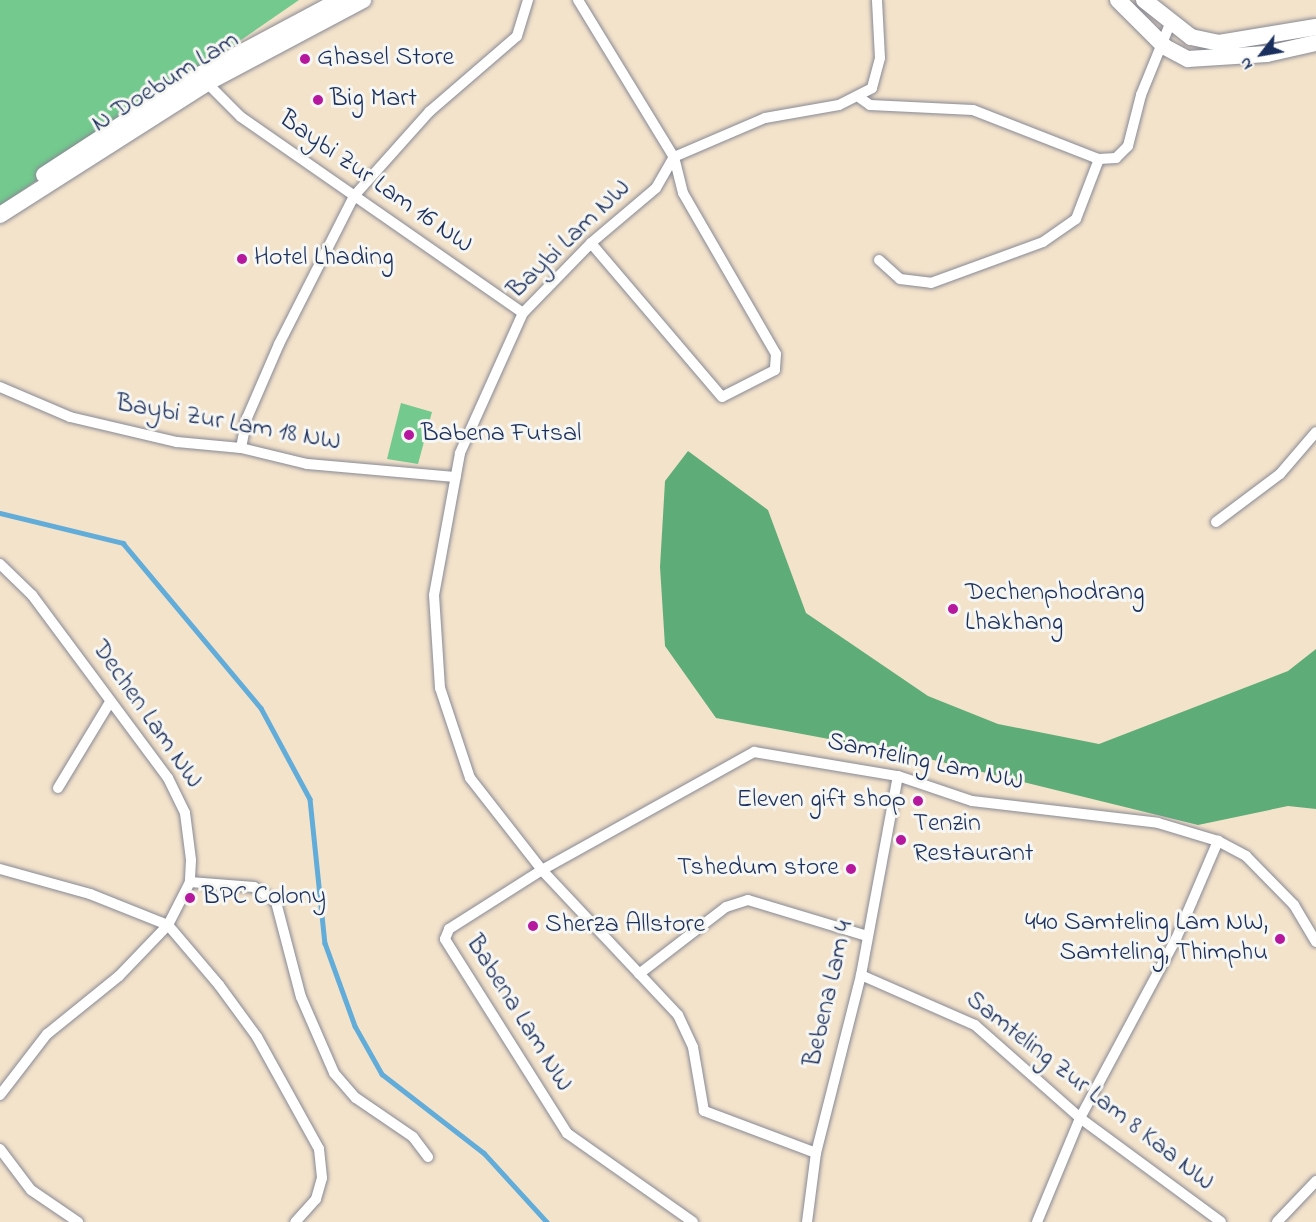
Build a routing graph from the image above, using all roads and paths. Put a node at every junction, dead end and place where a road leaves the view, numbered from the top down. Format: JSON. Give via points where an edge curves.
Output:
{"nodes":[{"id":1,"x":339,"y":0,"type":"edge"},
{"id":2,"x":363,"y":0,"type":"edge"},
{"id":3,"x":528,"y":0,"type":"edge"},
{"id":4,"x":578,"y":0,"type":"edge"},
{"id":5,"x":877,"y":0,"type":"edge"},
{"id":6,"x":1118,"y":0,"type":"edge"},
{"id":7,"x":1144,"y":0,"type":"edge"},
{"id":8,"x":1170,"y":24,"type":"junction"},
{"id":9,"x":1316,"y":27,"type":"edge"},
{"id":10,"x":1316,"y":43,"type":"edge"},
{"id":11,"x":1165,"y":48,"type":"junction"},
{"id":12,"x":207,"y":83,"type":"junction"},
{"id":13,"x":860,"y":98,"type":"junction"},
{"id":14,"x":674,"y":157,"type":"junction"},
{"id":15,"x":1099,"y":159,"type":"junction"},
{"id":16,"x":354,"y":196,"type":"junction"},
{"id":17,"x":0,"y":203,"type":"edge"},
{"id":18,"x":0,"y":215,"type":"edge"},
{"id":19,"x":591,"y":243,"type":"junction"},
{"id":20,"x":879,"y":260,"type":"dead end"},
{"id":21,"x":523,"y":313,"type":"junction"},
{"id":22,"x":0,"y":387,"type":"edge"},
{"id":23,"x":1316,"y":432,"type":"edge"},
{"id":24,"x":241,"y":448,"type":"junction"},
{"id":25,"x":455,"y":477,"type":"junction"},
{"id":26,"x":1216,"y":522,"type":"dead end"},
{"id":27,"x":0,"y":564,"type":"edge"},
{"id":28,"x":110,"y":702,"type":"junction"},
{"id":29,"x":898,"y":776,"type":"junction"},
{"id":30,"x":58,"y":788,"type":"dead end"},
{"id":31,"x":1218,"y":841,"type":"junction"},
{"id":32,"x":0,"y":869,"type":"edge"},
{"id":33,"x":542,"y":870,"type":"junction"},
{"id":34,"x":190,"y":882,"type":"junction"},
{"id":35,"x":168,"y":925,"type":"junction"},
{"id":36,"x":867,"y":936,"type":"junction"},
{"id":37,"x":1316,"y":942,"type":"edge"},
{"id":38,"x":639,"y":974,"type":"junction"},
{"id":39,"x":861,"y":975,"type":"junction"},
{"id":40,"x":0,"y":1095,"type":"edge"},
{"id":41,"x":1080,"y":1118,"type":"junction"},
{"id":42,"x":0,"y":1149,"type":"edge"},
{"id":43,"x":816,"y":1153,"type":"junction"},
{"id":44,"x":428,"y":1156,"type":"dead end"},
{"id":45,"x":1316,"y":1181,"type":"edge"},
{"id":46,"x":78,"y":1222,"type":"edge"},
{"id":47,"x":295,"y":1222,"type":"edge"},
{"id":48,"x":693,"y":1222,"type":"edge"},
{"id":49,"x":807,"y":1222,"type":"edge"},
{"id":50,"x":1037,"y":1222,"type":"edge"},
{"id":51,"x":1221,"y":1222,"type":"edge"},
{"id":52,"x":1277,"y":1222,"type":"edge"}],
"edges":[{"from":1,"to":17,"type":"main road","via":[[188,81]]},
{"from":2,"to":12,"type":"main road","name":"N Doebum Lam"},
{"from":3,"to":16,"type":"street","via":[[517,36],[429,112]]},
{"from":4,"to":14,"type":"street"},
{"from":5,"to":13,"type":"street","via":[[880,58],[872,88]]},
{"from":6,"to":11,"type":"main road"},
{"from":7,"to":8,"type":"main road"},
{"from":8,"to":9,"type":"main road","via":[[1191,38],[1219,43]]},
{"from":8,"to":11,"type":"street"},
{"from":10,"to":11,"type":"main road","via":[[1205,60]]},
{"from":11,"to":15,"type":"street","via":[[1141,95],[1128,146],[1116,158]]},
{"from":12,"to":16,"type":"street","name":"Baybi Zur Lam 16 NW","via":[[229,108]]},
{"from":12,"to":18,"type":"main road","name":"N Doebum Lam"},
{"from":13,"to":14,"type":"street","via":[[765,118]]},
{"from":13,"to":15,"type":"street","via":[[886,107],[973,110]]},
{"from":14,"to":19,"type":"street","name":"Baybi Lam NW","via":[[656,188]]},
{"from":14,"to":19,"type":"street","via":[[683,193],[776,354],[775,370],[722,397]]},
{"from":15,"to":20,"type":"street","via":[[1076,219],[1043,242],[931,283],[900,279]]},
{"from":16,"to":21,"type":"street","name":"Baybi Zur Lam 16 NW"},
{"from":16,"to":24,"type":"street","via":[[279,344],[247,418]]},
{"from":19,"to":21,"type":"street","name":"Baybi Lam NW"},
{"from":21,"to":25,"type":"street","name":"Baybi Lam NW","via":[[475,410]]},
{"from":22,"to":24,"type":"street","name":"Baybi Zur Lam 18 NW","via":[[70,417],[177,442]]},
{"from":23,"to":26,"type":"street","via":[[1281,474]]},
{"from":24,"to":25,"type":"street","name":"Baybi Zur Lam 18 NW","via":[[307,465]]},
{"from":25,"to":33,"type":"street","name":"Baybi Lam NW","via":[[434,596],[440,688],[470,778]]},
{"from":27,"to":28,"type":"street","name":"Dechen Lam NW","via":[[32,595]]},
{"from":28,"to":30,"type":"street"},
{"from":28,"to":34,"type":"street","name":"Dechen Lam NW","via":[[177,793],[190,842]]},
{"from":29,"to":31,"type":"street","name":"Samteling Lam NW","via":[[972,801],[1158,822]]},
{"from":29,"to":33,"type":"street","name":"Samteling Lam NW","via":[[754,752]]},
{"from":29,"to":36,"type":"street","name":"Bebena Lam 4"},
{"from":31,"to":37,"type":"street","name":"Samteling Lam NW","via":[[1246,856],[1294,904]]},
{"from":31,"to":41,"type":"street","via":[[1176,939]]},
{"from":32,"to":35,"type":"street","via":[[90,894]]},
{"from":33,"to":38,"type":"street","name":"Baybi Lam NW"},
{"from":33,"to":48,"type":"street","name":"Babena Lam NW","via":[[449,929],[447,949],[562,1127]]},
{"from":34,"to":35,"type":"street","name":"Dechen Lam NW"},
{"from":34,"to":44,"type":"street","via":[[254,887],[276,902],[301,997],[334,1073],[345,1089],[395,1122]]},
{"from":35,"to":40,"type":"street","name":"Dechen Lam NW","via":[[119,976],[47,1034]]},
{"from":35,"to":47,"type":"street","via":[[256,1037],[319,1149],[322,1178],[316,1198]]},
{"from":36,"to":38,"type":"street","via":[[748,900],[726,907]]},
{"from":36,"to":39,"type":"street","name":"Bebena Lam 4"},
{"from":38,"to":43,"type":"street","name":"Baybi Lam NW","via":[[686,1030],[704,1111]]},
{"from":39,"to":41,"type":"street","name":"Samteling Zur Lam 8 Kaa NW","via":[[975,1025]]},
{"from":39,"to":43,"type":"street","name":"Bebena Lam 4"},
{"from":41,"to":50,"type":"street"},
{"from":41,"to":51,"type":"street","name":"Samteling Zur Lam 8 Kaa NW"},
{"from":42,"to":46,"type":"street","via":[[31,1190]]},
{"from":43,"to":49,"type":"street","name":"Bebena Lam 4"},
{"from":45,"to":52,"type":"street"}]}
